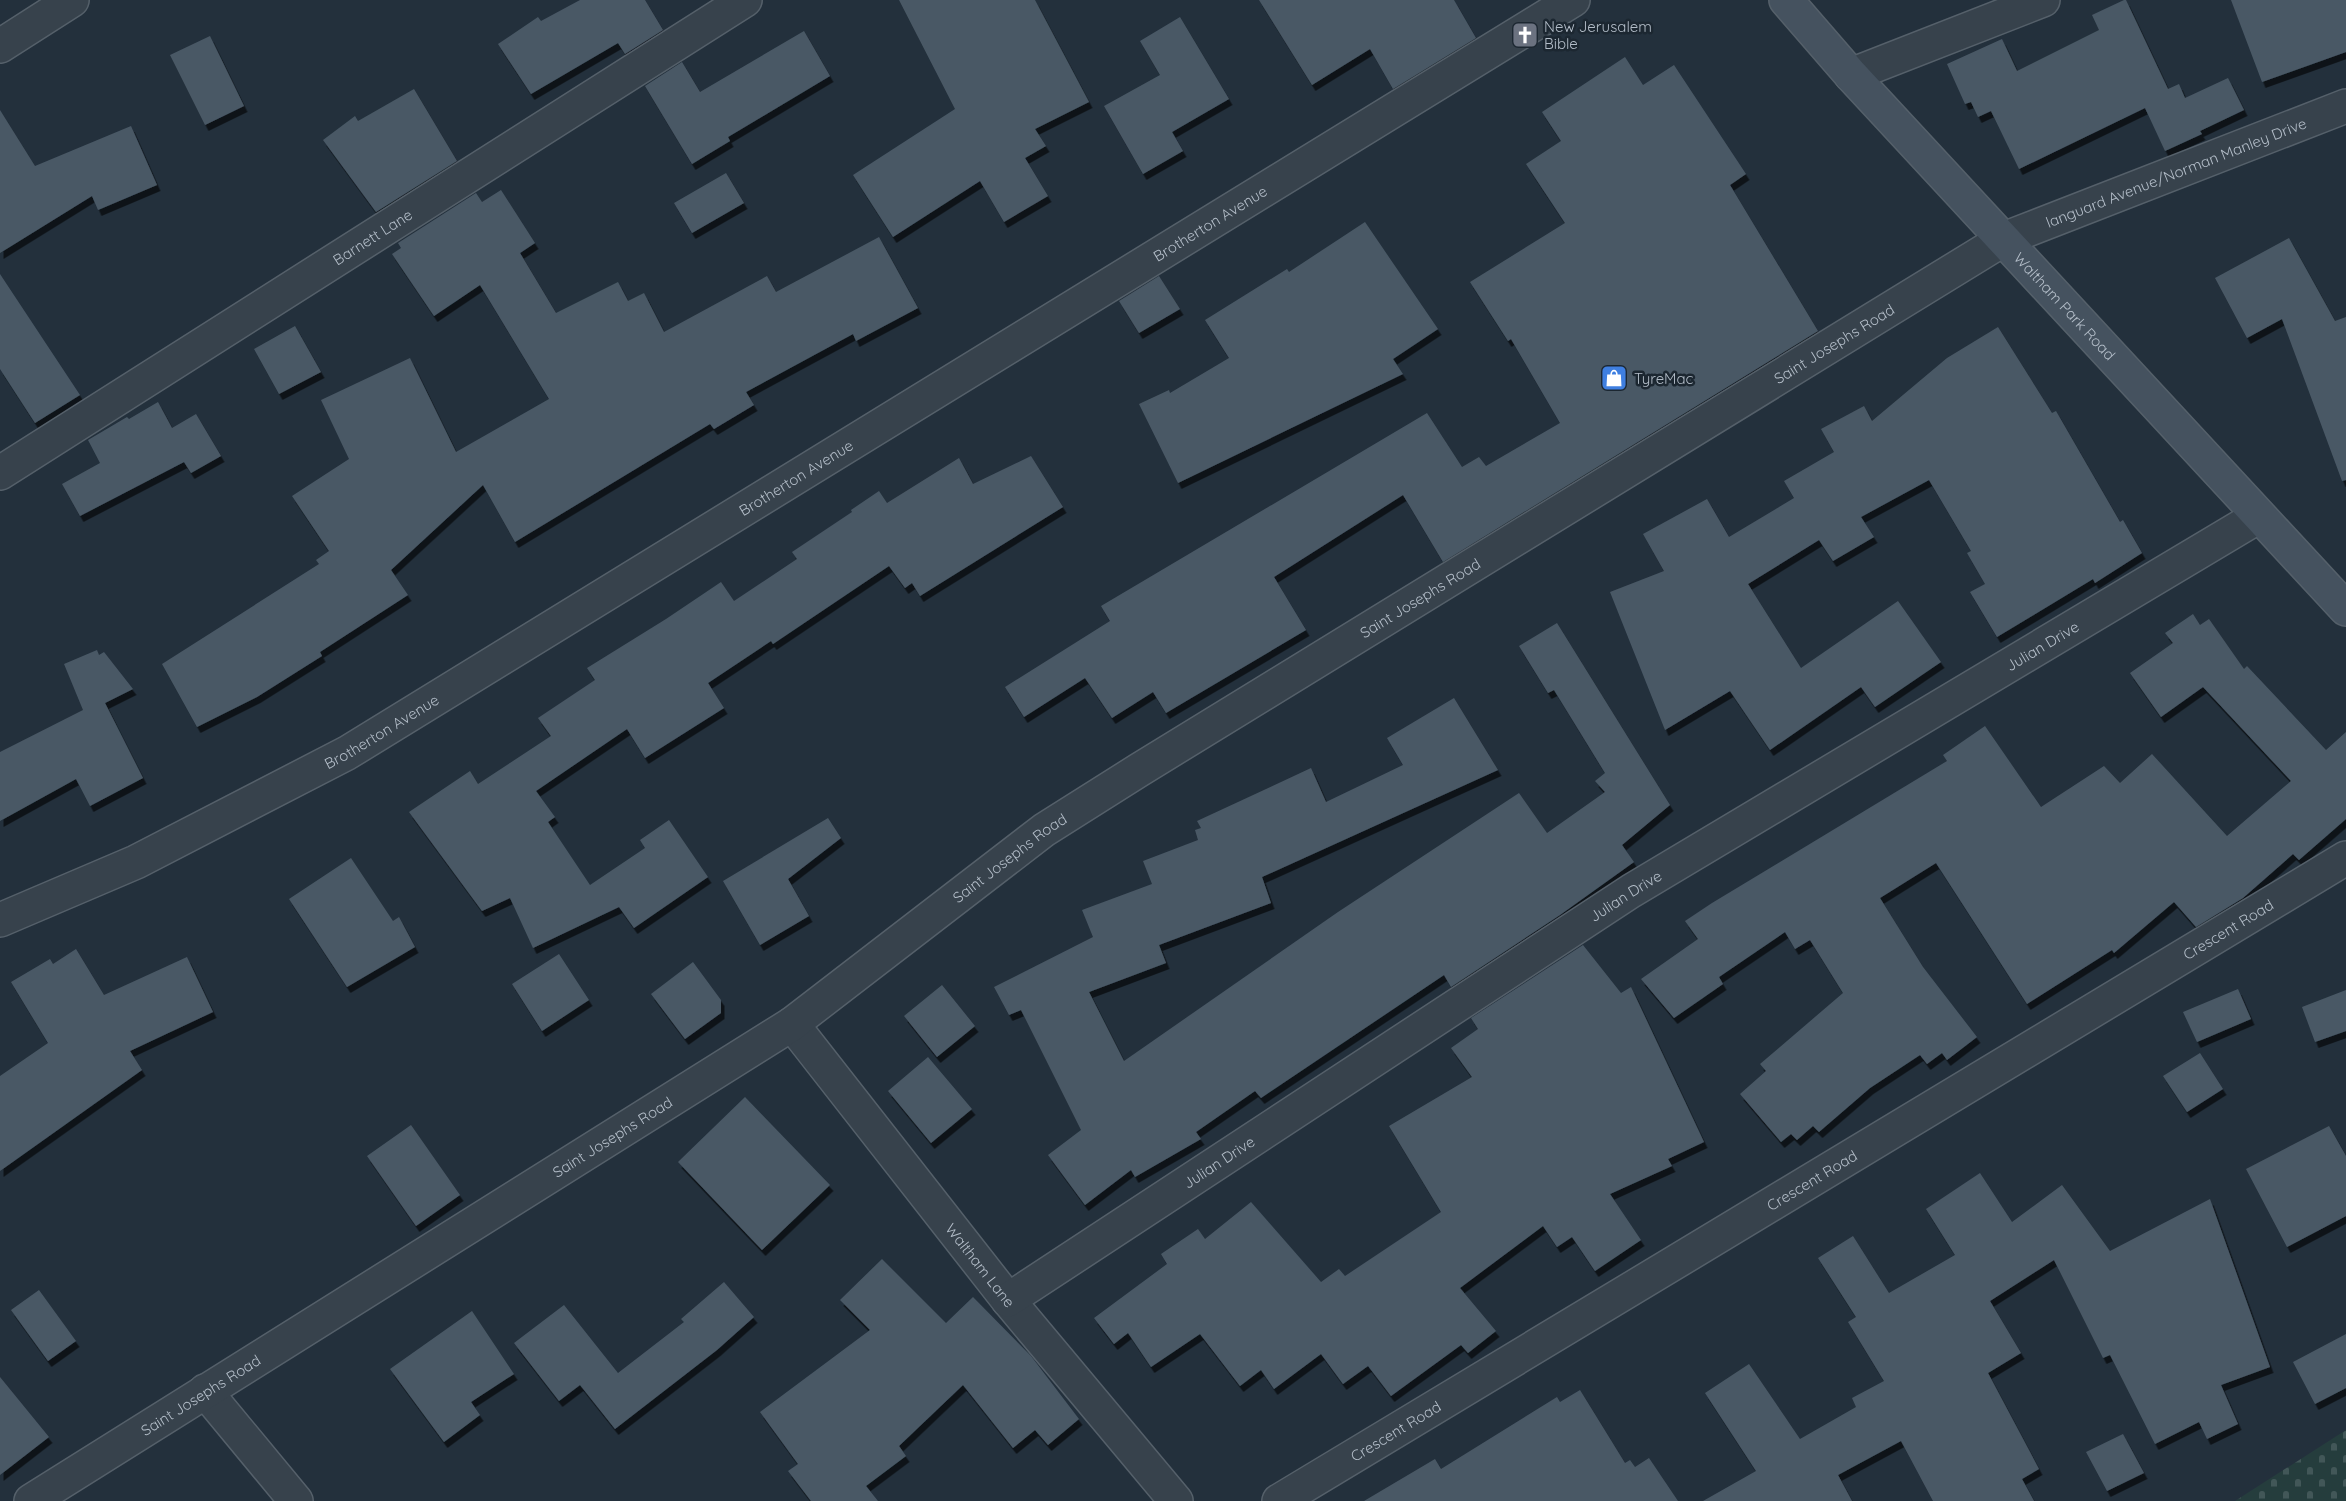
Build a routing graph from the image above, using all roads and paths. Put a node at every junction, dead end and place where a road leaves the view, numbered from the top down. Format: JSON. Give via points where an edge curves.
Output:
{"nodes":[{"id":1,"x":745,"y":0,"type":"edge"},
{"id":2,"x":1573,"y":0,"type":"edge"},
{"id":3,"x":1786,"y":0,"type":"edge"},
{"id":4,"x":2043,"y":0,"type":"edge"},
{"id":5,"x":54,"y":5,"type":"edge"},
{"id":6,"x":0,"y":46,"type":"edge"},
{"id":7,"x":1851,"y":75,"type":"junction"},
{"id":8,"x":2346,"y":106,"type":"edge"},
{"id":9,"x":2004,"y":239,"type":"junction"},
{"id":10,"x":0,"y":473,"type":"edge"},
{"id":11,"x":2259,"y":516,"type":"junction"},
{"id":12,"x":2346,"y":609,"type":"edge"},
{"id":13,"x":2346,"y":858,"type":"edge"},
{"id":14,"x":0,"y":920,"type":"edge"},
{"id":15,"x":792,"y":1024,"type":"junction"},
{"id":16,"x":1008,"y":1300,"type":"junction"},
{"id":17,"x":205,"y":1391,"type":"junction"},
{"id":18,"x":31,"y":1501,"type":"edge"},
{"id":19,"x":296,"y":1501,"type":"edge"},
{"id":20,"x":1176,"y":1501,"type":"edge"},
{"id":21,"x":1279,"y":1501,"type":"edge"}],
"edges":[{"from":1,"to":10,"type":"street","name":"Barnett Lane"},
{"from":2,"to":14,"type":"street","name":"Brotherton Avenue","via":[[347,753],[136,862]]},
{"from":3,"to":7,"type":"main road","name":"Waltham Park Road"},
{"from":4,"to":7,"type":"street"},
{"from":5,"to":6,"type":"street"},
{"from":7,"to":9,"type":"main road","name":"Waltham Park Road"},
{"from":8,"to":9,"type":"street","name":"languard Avenue/Norman Manley Drive"},
{"from":9,"to":11,"type":"main road","name":"Waltham Park Road"},
{"from":9,"to":15,"type":"street","name":"Saint Josephs Road","via":[[1044,830]]},
{"from":11,"to":12,"type":"main road","name":"Waltham Park Road"},
{"from":11,"to":16,"type":"street","name":"Julian Drive","via":[[1631,891]]},
{"from":13,"to":21,"type":"street","name":"Crescent Road"},
{"from":15,"to":16,"type":"street","name":"Waltham Lane"},
{"from":15,"to":17,"type":"street","name":"Saint Josephs Road"},
{"from":16,"to":20,"type":"street","name":"Waltham Lane"},
{"from":17,"to":18,"type":"street","name":"Saint Josephs Road"},
{"from":17,"to":19,"type":"street"}]}
